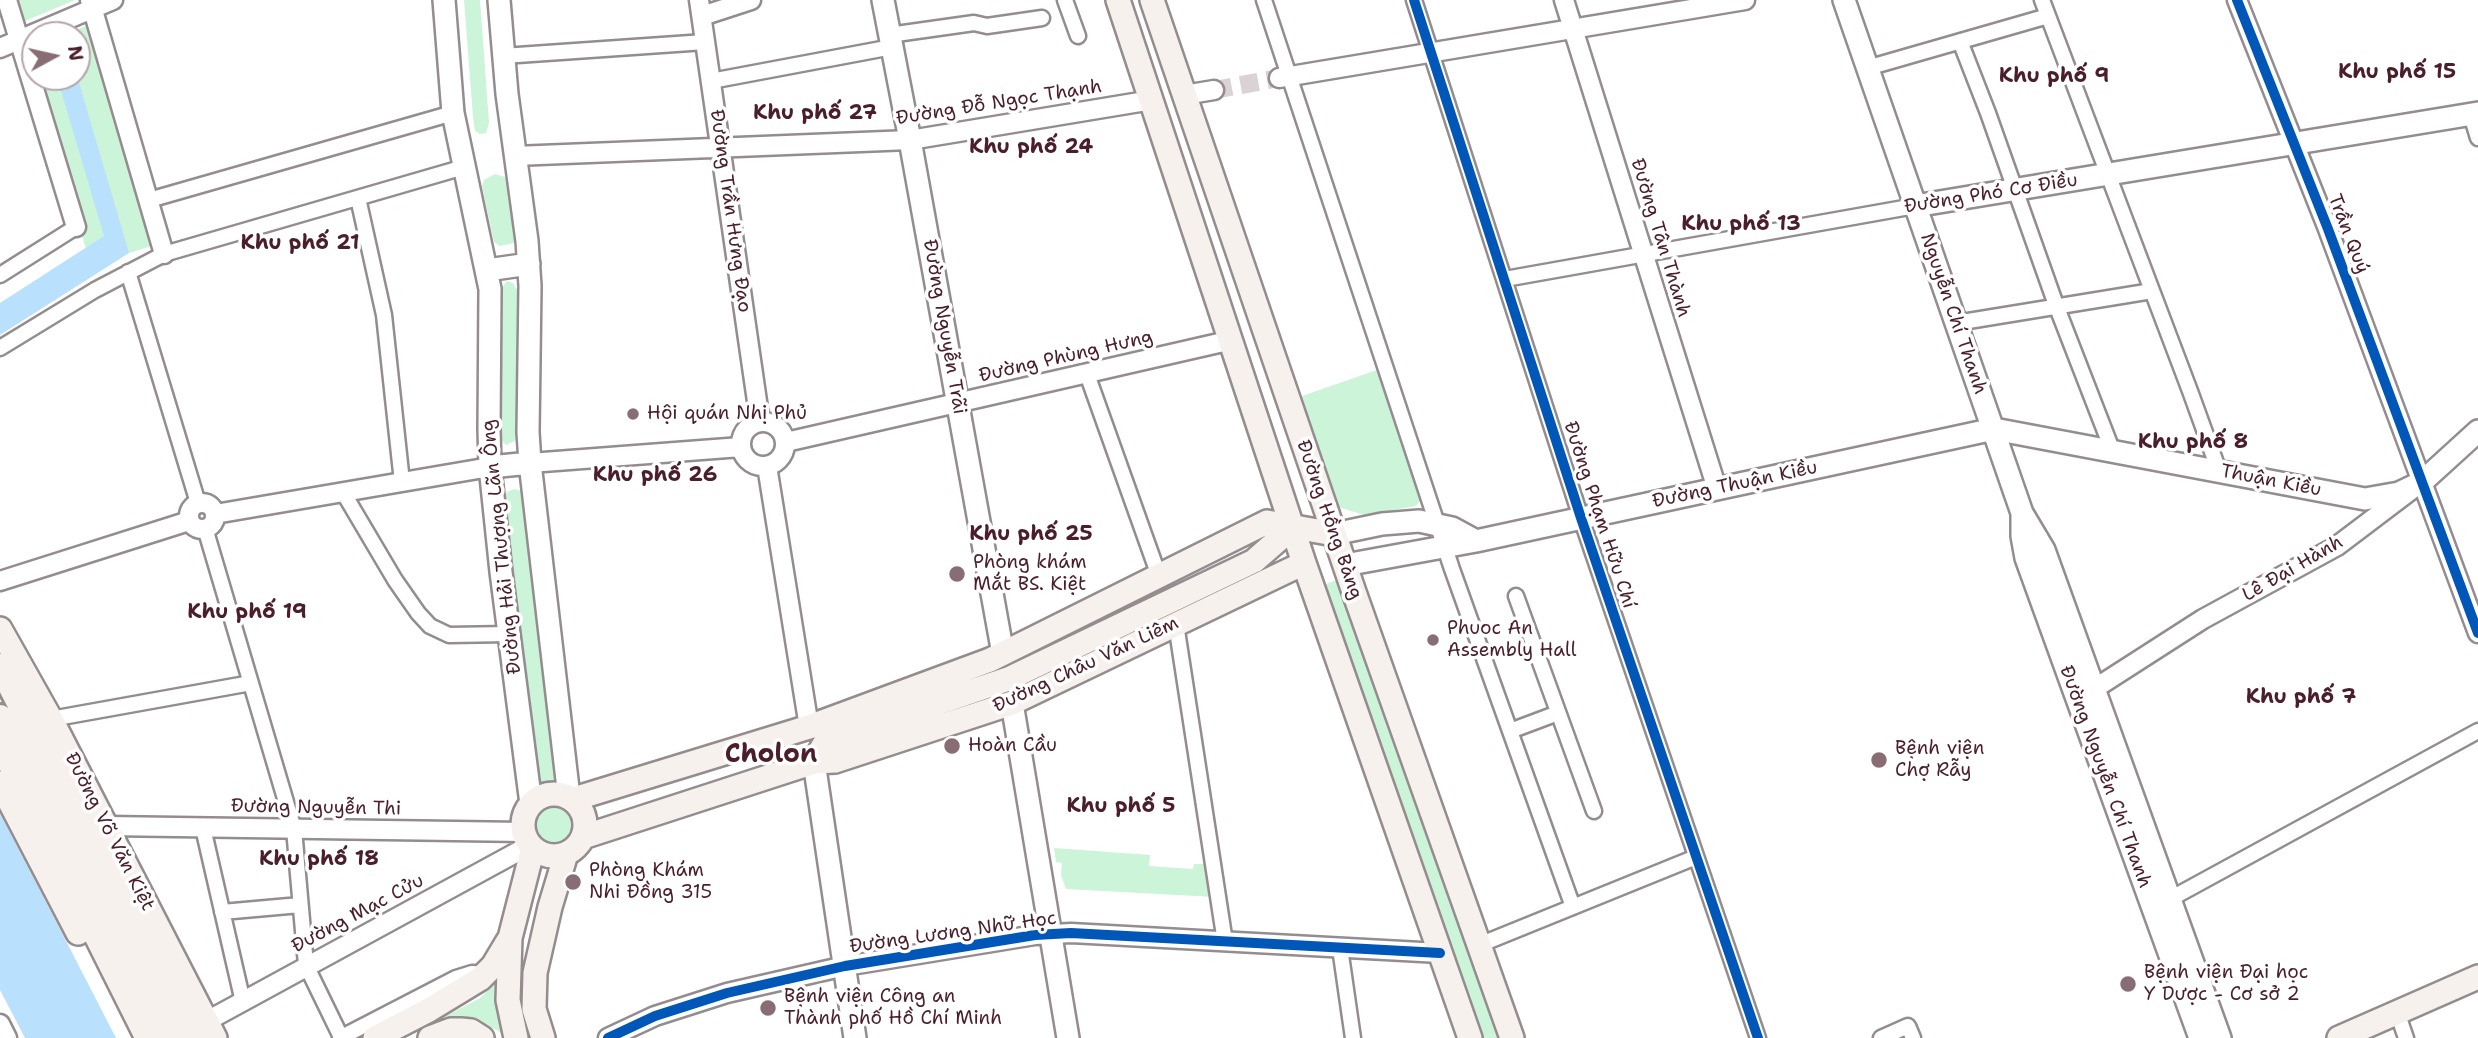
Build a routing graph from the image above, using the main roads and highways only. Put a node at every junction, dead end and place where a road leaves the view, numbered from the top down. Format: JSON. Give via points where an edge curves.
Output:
{"nodes":[{"id":1,"x":444,"y":0,"type":"edge"},
{"id":2,"x":499,"y":0,"type":"edge"},
{"id":3,"x":883,"y":0,"type":"edge"},
{"id":4,"x":1118,"y":0,"type":"edge"},
{"id":5,"x":1152,"y":0,"type":"edge"},
{"id":6,"x":1844,"y":0,"type":"edge"},
{"id":7,"x":1184,"y":95,"type":"junction"},
{"id":8,"x":1152,"y":100,"type":"junction"},
{"id":9,"x":2475,"y":114,"type":"edge"},
{"id":10,"x":1915,"y":206,"type":"junction"},
{"id":11,"x":529,"y":264,"type":"junction"},
{"id":12,"x":487,"y":270,"type":"junction"},
{"id":13,"x":1265,"y":332,"type":"junction"},
{"id":14,"x":1232,"y":340,"type":"junction"},
{"id":15,"x":1994,"y":429,"type":"junction"},
{"id":16,"x":2478,"y":430,"type":"edge"},
{"id":17,"x":530,"y":463,"type":"junction"},
{"id":18,"x":491,"y":467,"type":"junction"},
{"id":19,"x":2422,"y":482,"type":"joint"},
{"id":20,"x":2022,"y":513,"type":"junction"},
{"id":21,"x":1293,"y":527,"type":"junction"},
{"id":22,"x":1335,"y":534,"type":"junction"},
{"id":23,"x":1476,"y":541,"type":"junction"},
{"id":24,"x":1254,"y":561,"type":"junction"},
{"id":25,"x":1304,"y":563,"type":"junction"},
{"id":26,"x":1345,"y":565,"type":"junction"},
{"id":27,"x":1159,"y":576,"type":"junction"},
{"id":28,"x":1168,"y":602,"type":"junction"},
{"id":29,"x":1176,"y":624,"type":"junction"},
{"id":30,"x":0,"y":629,"type":"edge"},
{"id":31,"x":1003,"y":654,"type":"junction"},
{"id":32,"x":2075,"y":665,"type":"junction"},
{"id":33,"x":0,"y":666,"type":"edge"},
{"id":34,"x":1008,"y":679,"type":"junction"},
{"id":35,"x":1013,"y":703,"type":"junction"},
{"id":36,"x":0,"y":717,"type":"edge"},
{"id":37,"x":817,"y":734,"type":"junction"},
{"id":38,"x":4,"y":750,"type":"edge"},
{"id":39,"x":814,"y":762,"type":"junction"},
{"id":40,"x":0,"y":783,"type":"edge"},
{"id":41,"x":571,"y":798,"type":"junction"},
{"id":42,"x":531,"y":804,"type":"junction"},
{"id":43,"x":583,"y":837,"type":"junction"},
{"id":44,"x":529,"y":842,"type":"junction"},
{"id":45,"x":566,"y":854,"type":"junction"},
{"id":46,"x":522,"y":890,"type":"junction"},
{"id":47,"x":551,"y":902,"type":"junction"},
{"id":48,"x":2162,"y":904,"type":"junction"},
{"id":49,"x":510,"y":939,"type":"junction"},
{"id":50,"x":1479,"y":946,"type":"junction"},
{"id":51,"x":1440,"y":953,"type":"junction"},
{"id":52,"x":2478,"y":977,"type":"edge"},
{"id":53,"x":204,"y":1032,"type":"edge"},
{"id":54,"x":433,"y":1037,"type":"edge"},
{"id":55,"x":133,"y":1038,"type":"edge"},
{"id":56,"x":148,"y":1038,"type":"edge"},
{"id":57,"x":167,"y":1038,"type":"edge"},
{"id":58,"x":375,"y":1038,"type":"edge"},
{"id":59,"x":482,"y":1038,"type":"edge"},
{"id":60,"x":516,"y":1038,"type":"edge"},
{"id":61,"x":543,"y":1038,"type":"edge"},
{"id":62,"x":855,"y":1038,"type":"edge"},
{"id":63,"x":1068,"y":1038,"type":"edge"},
{"id":64,"x":1470,"y":1038,"type":"edge"},
{"id":65,"x":1512,"y":1038,"type":"edge"},
{"id":66,"x":2200,"y":1038,"type":"edge"},
{"id":67,"x":2220,"y":1038,"type":"edge"},
{"id":68,"x":2339,"y":1038,"type":"edge"}],
"edges":[{"from":1,"to":12,"type":"main road","name":"Đường Hải Thượng Lãn Ông","via":[[453,113]]},
{"from":2,"to":11,"type":"main road","name":"Đường Hải Thượng Lãn Ông"},
{"from":3,"to":31,"type":"main road","name":"Đường Nguyễn Trãi"},
{"from":4,"to":8,"type":"main road","name":"Đường Hồng Bàng"},
{"from":5,"to":7,"type":"main road","name":"Đường Hồng Bàng"},
{"from":6,"to":10,"type":"main road","name":"Nguyễn Chí Thanh"},
{"from":7,"to":8,"type":"main road"},
{"from":7,"to":13,"type":"main road","name":"Đường Hồng Bàng"},
{"from":8,"to":14,"type":"main road","name":"Đường Hồng Bàng"},
{"from":9,"to":10,"type":"main road","name":"Đường Phó Cơ Điều"},
{"from":10,"to":15,"type":"main road","name":"Nguyễn Chí Thanh"},
{"from":11,"to":12,"type":"main road"},
{"from":11,"to":17,"type":"main road","name":"Đường Hải Thượng Lãn Ông"},
{"from":12,"to":18,"type":"main road","name":"Đường Hải Thượng Lãn Ông"},
{"from":13,"to":14,"type":"main road"},
{"from":13,"to":22,"type":"main road","name":"Đường Hồng Bàng"},
{"from":14,"to":21,"type":"main road","name":"Đường Hồng Bàng"},
{"from":15,"to":19,"type":"main road","name":"Thuận Kiều","via":[[2365,499],[2399,493]]},
{"from":15,"to":20,"type":"main road","name":"Đường Nguyễn Chí Thanh"},
{"from":15,"to":23,"type":"main road","name":"Đường Thuận Kiều"},
{"from":16,"to":19,"type":"main road","name":"Lê Đại Hành"},
{"from":17,"to":18,"type":"main road"},
{"from":17,"to":41,"type":"main road","name":"Đường Hải Thượng Lãn Ông"},
{"from":18,"to":42,"type":"main road","name":"Đường Hải Thượng Lãn Ông"},
{"from":20,"to":32,"type":"main road","name":"Đường Nguyễn Chí Thanh","via":[[2044,550]]},
{"from":20,"to":32,"type":"main road","name":"Đường Nguyễn Chí Thanh","via":[[2026,558]]},
{"from":21,"to":22,"type":"main road"},
{"from":21,"to":24,"type":"main road","name":"Đường Châu Văn Liêm"},
{"from":21,"to":25,"type":"main road","name":"Đường Hồng Bàng"},
{"from":21,"to":27,"type":"main road","name":"Đường Châu Văn Liêm","via":[[1266,522]]},
{"from":22,"to":23,"type":"main road","via":[[1400,522],[1437,523]]},
{"from":22,"to":26,"type":"main road","name":"Đường Hồng Bàng"},
{"from":23,"to":26,"type":"main road","name":"Đường Thuận Kiều"},
{"from":24,"to":25,"type":"main road","name":"Đường Châu Văn Liêm"},
{"from":24,"to":28,"type":"main road","name":"Đường Châu Văn Liêm"},
{"from":25,"to":26,"type":"main road"},
{"from":25,"to":29,"type":"main road","name":"Đường Châu Văn Liêm"},
{"from":25,"to":51,"type":"main road","name":"Đường Hồng Bàng"},
{"from":26,"to":50,"type":"main road","name":"Đường Hồng Bàng"},
{"from":27,"to":28,"type":"main road"},
{"from":27,"to":31,"type":"main road","name":"Đường Châu Văn Liêm"},
{"from":28,"to":29,"type":"main road"},
{"from":28,"to":34,"type":"main road","name":"Đường Châu Văn Liêm"},
{"from":29,"to":35,"type":"main road","name":"Đường Châu Văn Liêm"},
{"from":30,"to":53,"type":"main road","name":"Đường Võ Văn Kiệt","via":[[107,826]]},
{"from":31,"to":34,"type":"main road"},
{"from":31,"to":37,"type":"main road","name":"Đường Châu Văn Liêm"},
{"from":32,"to":48,"type":"main road","name":"Đường Nguyễn Chí Thanh"},
{"from":33,"to":53,"type":"highway","name":"Đường Võ Văn Kiệt"},
{"from":34,"to":35,"type":"main road"},
{"from":34,"to":37,"type":"main road","name":"Đường Châu Văn Liêm"},
{"from":35,"to":39,"type":"main road","name":"Đường Châu Văn Liêm","via":[[835,761]]},
{"from":35,"to":63,"type":"main road"},
{"from":36,"to":57,"type":"highway"},
{"from":37,"to":39,"type":"main road"},
{"from":37,"to":41,"type":"main road","name":"Đường Châu Văn Liêm"},
{"from":38,"to":56,"type":"main road"},
{"from":39,"to":43,"type":"main road","name":"Đường Châu Văn Liêm"},
{"from":39,"to":62,"type":"main road"},
{"from":40,"to":55,"type":"main road"},
{"from":41,"to":42,"type":"main road","via":[[545,794]]},
{"from":41,"to":43,"type":"main road","via":[[585,818]]},
{"from":42,"to":44,"type":"main road","via":[[524,817]]},
{"from":43,"to":45,"type":"main road"},
{"from":44,"to":45,"type":"main road","via":[[545,855]]},
{"from":44,"to":46,"type":"main road"},
{"from":45,"to":47,"type":"main road"},
{"from":46,"to":47,"type":"main road","via":[[537,890]]},
{"from":46,"to":49,"type":"main road"},
{"from":47,"to":61,"type":"main road","via":[[533,992]]},
{"from":48,"to":66,"type":"main road","name":"Đường Nguyễn Chí Thanh"},
{"from":48,"to":67,"type":"main road"},
{"from":49,"to":58,"type":"main road","via":[[485,974]]},
{"from":49,"to":60,"type":"main road","via":[[508,1000]]},
{"from":50,"to":51,"type":"main road"},
{"from":50,"to":65,"type":"main road","name":"Đường Hồng Bàng"},
{"from":51,"to":64,"type":"main road","name":"Đường Hồng Bàng"},
{"from":52,"to":68,"type":"main road"},
{"from":54,"to":59,"type":"main road","via":[[461,1030]]}]}
